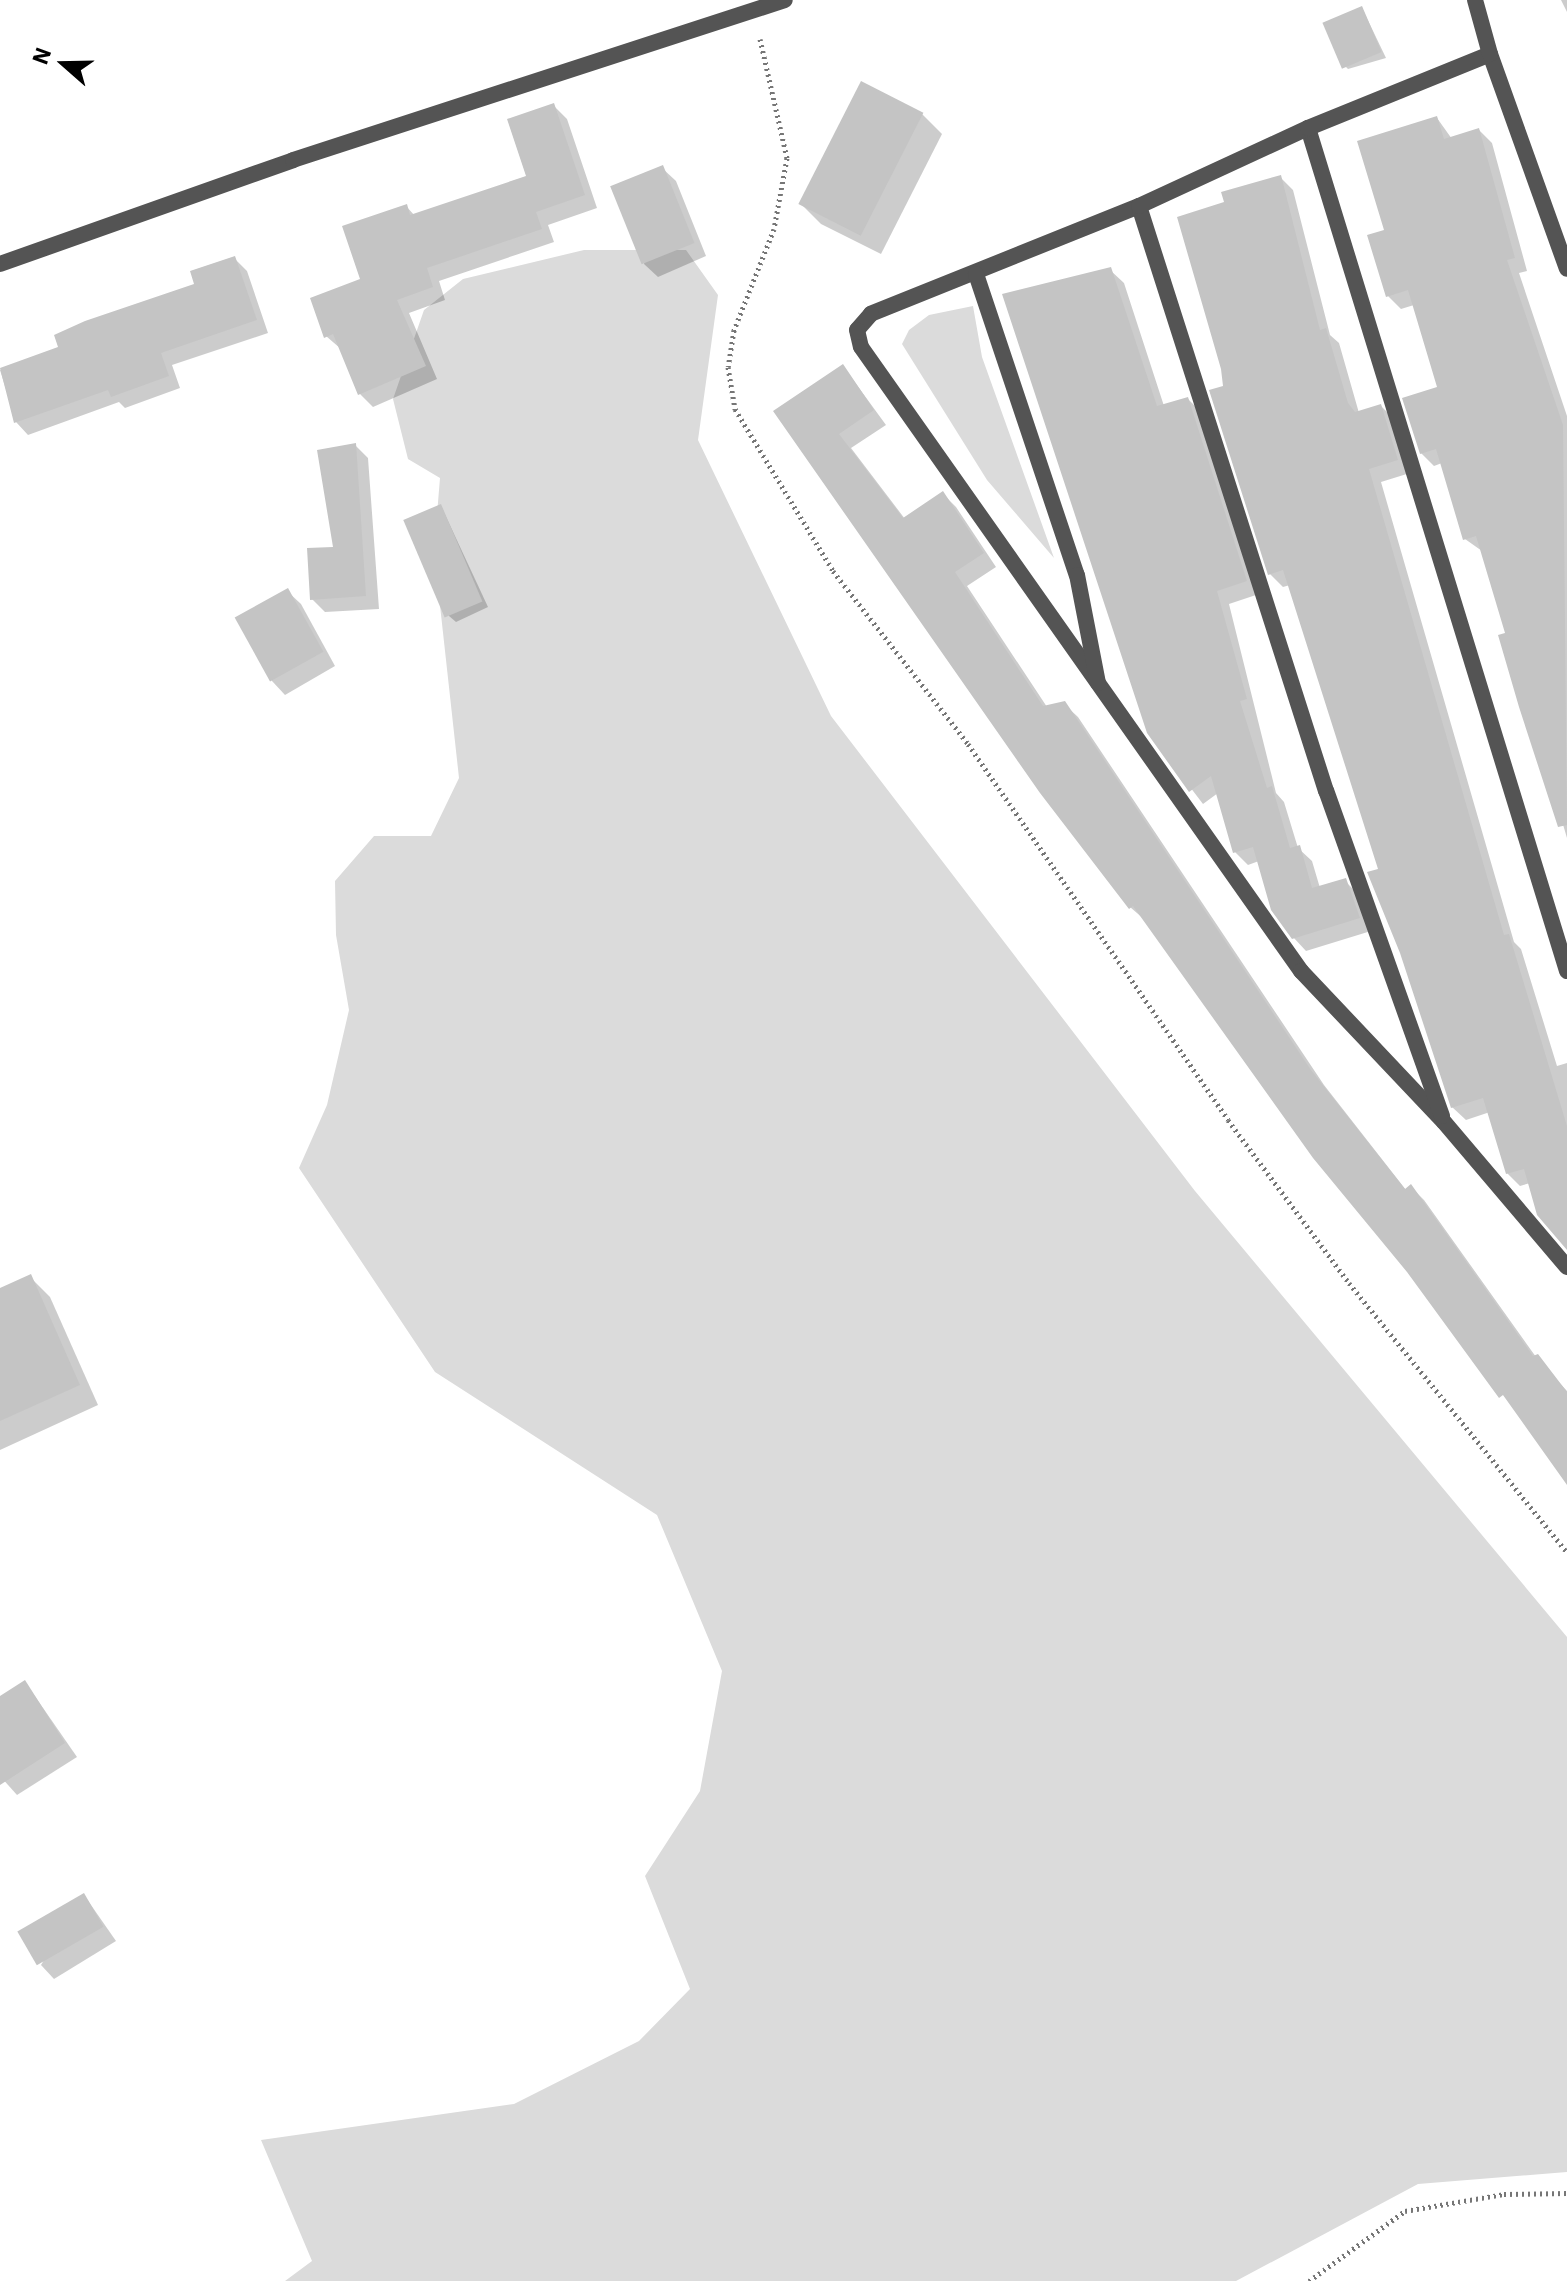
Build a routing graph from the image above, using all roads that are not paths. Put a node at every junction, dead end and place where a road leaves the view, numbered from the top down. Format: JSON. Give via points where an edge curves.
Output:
{"nodes":[{"id":1,"x":785,"y":0,"type":"edge"},
{"id":2,"x":1475,"y":0,"type":"edge"},
{"id":3,"x":1490,"y":54,"type":"junction"},
{"id":4,"x":1308,"y":128,"type":"junction"},
{"id":5,"x":1139,"y":206,"type":"junction"},
{"id":6,"x":0,"y":264,"type":"edge"},
{"id":7,"x":1567,"y":269,"type":"edge"},
{"id":8,"x":976,"y":274,"type":"junction"},
{"id":9,"x":1099,"y":688,"type":"junction"},
{"id":10,"x":1567,"y":971,"type":"edge"},
{"id":11,"x":1444,"y":1122,"type":"junction"},
{"id":12,"x":1567,"y":1267,"type":"edge"}],
"edges":[{"from":1,"to":6,"type":"street","via":[[264,170]]},
{"from":2,"to":3,"type":"street"},
{"from":3,"to":4,"type":"street"},
{"from":3,"to":7,"type":"street"},
{"from":4,"to":5,"type":"street"},
{"from":4,"to":10,"type":"street"},
{"from":5,"to":8,"type":"street"},
{"from":5,"to":11,"type":"street","via":[[1326,791]]},
{"from":8,"to":9,"type":"street","via":[[1077,575]]},
{"from":8,"to":9,"type":"street","via":[[871,314],[861,321],[858,339]]},
{"from":9,"to":11,"type":"street","via":[[1301,971]]},
{"from":11,"to":12,"type":"street"}]}
